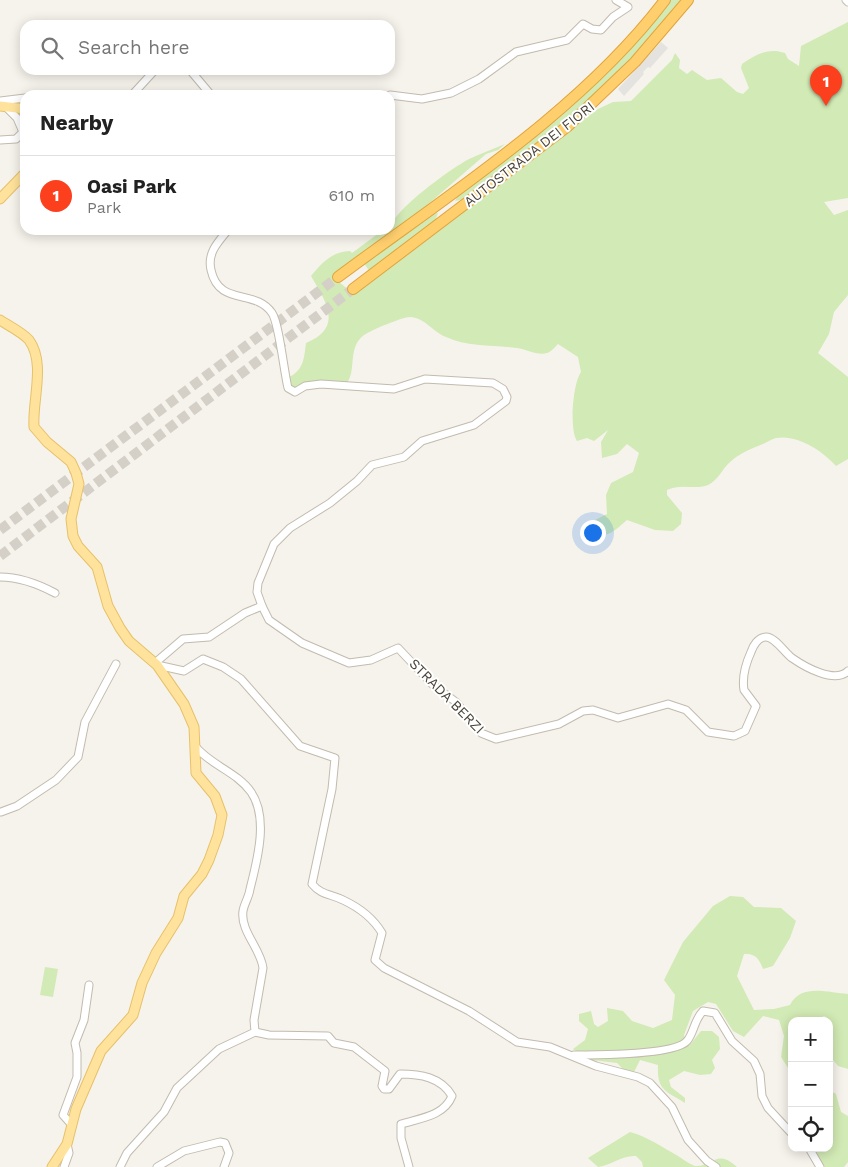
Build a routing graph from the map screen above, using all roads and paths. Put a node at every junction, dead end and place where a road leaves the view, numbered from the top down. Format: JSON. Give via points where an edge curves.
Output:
{"nodes":[{"id":1,"x":616,"y":0,"type":"edge"},
{"id":2,"x":665,"y":0,"type":"edge"},
{"id":3,"x":688,"y":0,"type":"edge"},
{"id":4,"x":150,"y":75,"type":"edge"},
{"id":5,"x":194,"y":75,"type":"edge"},
{"id":6,"x":137,"y":90,"type":"edge"},
{"id":7,"x":207,"y":90,"type":"edge"},
{"id":8,"x":395,"y":96,"type":"edge"},
{"id":9,"x":20,"y":100,"type":"edge"},
{"id":10,"x":2,"y":105,"type":"edge"},
{"id":11,"x":20,"y":108,"type":"edge"},
{"id":12,"x":20,"y":125,"type":"edge"},
{"id":13,"x":20,"y":135,"type":"edge"},
{"id":14,"x":0,"y":140,"type":"edge"},
{"id":15,"x":20,"y":178,"type":"edge"},
{"id":16,"x":0,"y":199,"type":"edge"},
{"id":17,"x":395,"y":234,"type":"edge"},
{"id":18,"x":224,"y":235,"type":"edge"},
{"id":19,"x":394,"y":235,"type":"edge"},
{"id":20,"x":338,"y":277,"type":"tunnel mouth"},
{"id":21,"x":353,"y":289,"type":"tunnel mouth"},
{"id":22,"x":0,"y":320,"type":"edge"},
{"id":23,"x":0,"y":577,"type":"edge"},
{"id":24,"x":55,"y":593,"type":"dead end"},
{"id":25,"x":262,"y":606,"type":"junction"},
{"id":26,"x":116,"y":664,"type":"dead end"},
{"id":27,"x":156,"y":664,"type":"junction"},
{"id":28,"x":848,"y":671,"type":"edge"},
{"id":29,"x":194,"y":746,"type":"junction"},
{"id":30,"x":1,"y":812,"type":"edge"},
{"id":31,"x":89,"y":985,"type":"dead end"},
{"id":32,"x":255,"y":1032,"type":"junction"},
{"id":33,"x":570,"y":1055,"type":"junction"},
{"id":34,"x":71,"y":1124,"type":"junction"},
{"id":35,"x":788,"y":1130,"type":"edge"},
{"id":36,"x":67,"y":1144,"type":"junction"},
{"id":37,"x":811,"y":1152,"type":"edge"},
{"id":38,"x":52,"y":1167,"type":"edge"},
{"id":39,"x":64,"y":1167,"type":"edge"},
{"id":40,"x":120,"y":1167,"type":"edge"},
{"id":41,"x":156,"y":1167,"type":"edge"},
{"id":42,"x":224,"y":1167,"type":"edge"},
{"id":43,"x":410,"y":1167,"type":"edge"},
{"id":44,"x":716,"y":1167,"type":"edge"},
{"id":45,"x":820,"y":1167,"type":"edge"}],
"edges":[{"from":1,"to":8,"type":"street","via":[[628,7],[601,30],[583,24],[567,40],[516,52],[451,93],[422,99]]},
{"from":2,"to":17,"type":"highway","name":"AUTOSTRADA DEI FIORI","via":[[607,66],[559,110]]},
{"from":3,"to":21,"type":"highway","name":"AUTOSTRADA DEI FIORI","via":[[636,62],[568,126]]},
{"from":4,"to":6,"type":"street"},
{"from":5,"to":7,"type":"street"},
{"from":9,"to":10,"type":"street"},
{"from":10,"to":11,"type":"main road"},
{"from":10,"to":12,"type":"street"},
{"from":13,"to":14,"type":"street","via":[[16,139]]},
{"from":15,"to":16,"type":"main road"},
{"from":18,"to":25,"type":"street","name":"STRADA BERZI","via":[[210,257],[214,281],[223,292],[263,304],[271,312],[288,388],[295,392],[305,386],[320,384],[394,389],[425,379],[492,383],[503,389],[508,397],[474,425],[422,442],[404,457],[372,465],[330,503],[290,528],[274,544],[258,583],[257,592]]},
{"from":19,"to":20,"type":"highway","name":"AUTOSTRADA DEI FIORI"},
{"from":22,"to":27,"type":"main road","via":[[26,338],[33,349],[36,374],[34,427],[71,462],[76,473],[79,484],[71,519],[73,536],[97,567],[108,606],[120,628],[129,641]]},
{"from":23,"to":24,"type":"street","via":[[38,584]]},
{"from":25,"to":27,"type":"street","via":[[245,613],[209,637],[183,639]]},
{"from":25,"to":28,"type":"street","name":"STRADA BERZI","via":[[269,620],[302,643],[349,663],[371,660],[398,648],[433,685],[456,702],[481,732],[496,739],[560,724],[583,711],[593,710],[618,718],[668,704],[686,710],[708,732],[738,735],[745,731],[756,706],[744,690],[746,666],[753,647],[765,637],[796,661],[837,676]]},
{"from":26,"to":30,"type":"street","via":[[85,722],[78,757],[56,780],[17,806]]},
{"from":27,"to":29,"type":"main road","via":[[191,718]]},
{"from":27,"to":33,"type":"street","via":[[184,671],[203,659],[223,667],[253,692],[300,746],[335,758],[332,789],[312,884],[319,892],[342,900],[376,922],[382,933],[375,960],[517,1042],[550,1047]]},
{"from":29,"to":32,"type":"street","via":[[251,792],[258,811],[261,826],[256,864],[242,912],[263,968]]},
{"from":29,"to":34,"type":"main road","via":[[196,773],[221,808],[214,848],[202,874],[184,896],[174,926],[142,983],[133,1015],[101,1051]]},
{"from":31,"to":34,"type":"street","via":[[84,1020],[75,1043],[78,1053],[76,1077],[63,1115]]},
{"from":32,"to":40,"type":"street","via":[[219,1049],[177,1088],[164,1112],[126,1154]]},
{"from":32,"to":43,"type":"street","via":[[328,1036],[334,1043],[354,1046],[384,1071],[384,1089],[389,1090],[400,1074],[418,1074],[446,1086],[452,1096],[448,1106],[432,1115],[401,1124],[401,1138]]},
{"from":33,"to":35,"type":"street","via":[[611,1055],[677,1047],[688,1040],[703,1011],[715,1013],[732,1041],[754,1061],[760,1074],[762,1096],[768,1108]]},
{"from":33,"to":44,"type":"street","via":[[650,1083],[672,1107],[688,1140]]},
{"from":34,"to":36,"type":"main road"},
{"from":36,"to":38,"type":"main road"},
{"from":36,"to":39,"type":"street","via":[[69,1153]]},
{"from":37,"to":45,"type":"street"},
{"from":41,"to":42,"type":"street","via":[[184,1151],[220,1142],[225,1143],[229,1153]]}]}
